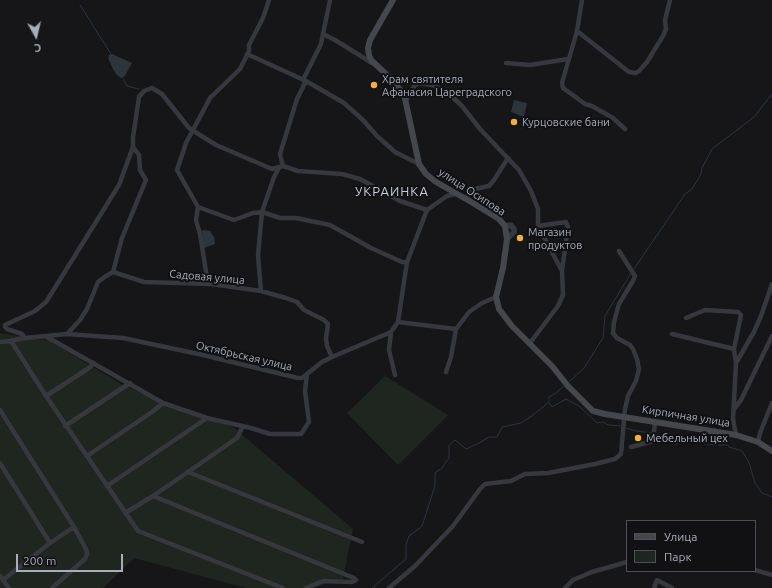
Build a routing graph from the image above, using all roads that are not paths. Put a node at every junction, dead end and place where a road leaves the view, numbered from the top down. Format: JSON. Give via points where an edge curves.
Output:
{"nodes":[{"id":1,"x":269,"y":0,"type":"edge"},
{"id":2,"x":330,"y":0,"type":"edge"},
{"id":3,"x":392,"y":0,"type":"edge"},
{"id":4,"x":582,"y":0,"type":"edge"},
{"id":5,"x":670,"y":0,"type":"edge"},
{"id":6,"x":577,"y":31,"type":"junction"},
{"id":7,"x":324,"y":34,"type":"junction"},
{"id":8,"x":335,"y":40,"type":"junction"},
{"id":9,"x":321,"y":44,"type":"junction"},
{"id":10,"x":247,"y":54,"type":"junction"},
{"id":11,"x":568,"y":59,"type":"junction"},
{"id":12,"x":506,"y":63,"type":"dead end"},
{"id":13,"x":376,"y":65,"type":"junction"},
{"id":14,"x":305,"y":81,"type":"junction"},
{"id":15,"x":406,"y":100,"type":"junction"},
{"id":16,"x":626,"y":129,"type":"dead end"},
{"id":17,"x":193,"y":131,"type":"junction"},
{"id":18,"x":133,"y":147,"type":"junction"},
{"id":19,"x":508,"y":158,"type":"junction"},
{"id":20,"x":419,"y":164,"type":"junction"},
{"id":21,"x":267,"y":167,"type":"junction"},
{"id":22,"x":281,"y":167,"type":"junction"},
{"id":23,"x":272,"y":181,"type":"junction"},
{"id":24,"x":455,"y":194,"type":"junction"},
{"id":25,"x":466,"y":199,"type":"junction"},
{"id":26,"x":198,"y":207,"type":"junction"},
{"id":27,"x":427,"y":210,"type":"junction"},
{"id":28,"x":262,"y":212,"type":"junction"},
{"id":29,"x":538,"y":226,"type":"junction"},
{"id":30,"x":619,"y":251,"type":"dead end"},
{"id":31,"x":407,"y":262,"type":"junction"},
{"id":32,"x":562,"y":271,"type":"junction"},
{"id":33,"x":114,"y":272,"type":"junction"},
{"id":34,"x":208,"y":284,"type":"junction"},
{"id":35,"x":772,"y":284,"type":"edge"},
{"id":36,"x":261,"y":291,"type":"junction"},
{"id":37,"x":496,"y":297,"type":"junction"},
{"id":38,"x":686,"y":318,"type":"dead end"},
{"id":39,"x":398,"y":322,"type":"junction"},
{"id":40,"x":76,"y":325,"type":"junction"},
{"id":41,"x":456,"y":329,"type":"junction"},
{"id":42,"x":391,"y":332,"type":"junction"},
{"id":43,"x":68,"y":334,"type":"junction"},
{"id":44,"x":672,"y":334,"type":"dead end"},
{"id":45,"x":47,"y":336,"type":"junction"},
{"id":46,"x":80,"y":336,"type":"junction"},
{"id":47,"x":772,"y":336,"type":"edge"},
{"id":48,"x":26,"y":338,"type":"junction"},
{"id":49,"x":10,"y":341,"type":"junction"},
{"id":50,"x":0,"y":342,"type":"edge"},
{"id":51,"x":530,"y":344,"type":"junction"},
{"id":52,"x":734,"y":349,"type":"junction"},
{"id":53,"x":332,"y":357,"type":"junction"},
{"id":54,"x":94,"y":363,"type":"junction"},
{"id":55,"x":736,"y":363,"type":"junction"},
{"id":56,"x":446,"y":372,"type":"dead end"},
{"id":57,"x":307,"y":374,"type":"junction"},
{"id":58,"x":395,"y":375,"type":"dead end"},
{"id":59,"x":130,"y":383,"type":"junction"},
{"id":60,"x":46,"y":396,"type":"junction"},
{"id":61,"x":163,"y":403,"type":"junction"},
{"id":62,"x":772,"y":403,"type":"edge"},
{"id":63,"x":734,"y":409,"type":"junction"},
{"id":64,"x":0,"y":410,"type":"edge"},
{"id":65,"x":624,"y":417,"type":"junction"},
{"id":66,"x":207,"y":418,"type":"junction"},
{"id":67,"x":655,"y":422,"type":"junction"},
{"id":68,"x":66,"y":426,"type":"junction"},
{"id":69,"x":243,"y":426,"type":"junction"},
{"id":70,"x":736,"y":435,"type":"junction"},
{"id":71,"x":758,"y":442,"type":"junction"},
{"id":72,"x":631,"y":447,"type":"dead end"},
{"id":73,"x":772,"y":451,"type":"edge"},
{"id":74,"x":87,"y":456,"type":"junction"},
{"id":75,"x":0,"y":463,"type":"edge"},
{"id":76,"x":188,"y":472,"type":"junction"},
{"id":77,"x":107,"y":486,"type":"junction"},
{"id":78,"x":153,"y":496,"type":"junction"},
{"id":79,"x":125,"y":513,"type":"junction"},
{"id":80,"x":74,"y":527,"type":"junction"},
{"id":81,"x":50,"y":542,"type":"junction"},
{"id":82,"x":362,"y":542,"type":"dead end"},
{"id":83,"x":626,"y":562,"type":"edge"},
{"id":84,"x":756,"y":570,"type":"edge"},
{"id":85,"x":772,"y":575,"type":"edge"},
{"id":86,"x":1,"y":578,"type":"edge"},
{"id":87,"x":9,"y":588,"type":"edge"},
{"id":88,"x":52,"y":588,"type":"edge"},
{"id":89,"x":282,"y":588,"type":"edge"},
{"id":90,"x":306,"y":588,"type":"edge"},
{"id":91,"x":389,"y":588,"type":"edge"},
{"id":92,"x":565,"y":588,"type":"edge"},
{"id":93,"x":654,"y":588,"type":"edge"},
{"id":94,"x":672,"y":588,"type":"edge"}],
"edges":[{"from":1,"to":10,"type":"street"},
{"from":2,"to":7,"type":"street"},
{"from":3,"to":13,"type":"main road","name":"улица Осипова","via":[[370,40],[368,52]]},
{"from":4,"to":6,"type":"street"},
{"from":5,"to":6,"type":"street","via":[[663,36],[647,62],[636,73],[629,72]]},
{"from":6,"to":11,"type":"street"},
{"from":7,"to":8,"type":"street"},
{"from":7,"to":9,"type":"street"},
{"from":8,"to":9,"type":"street"},
{"from":8,"to":13,"type":"street"},
{"from":9,"to":14,"type":"street"},
{"from":10,"to":14,"type":"street"},
{"from":10,"to":17,"type":"street","via":[[240,69],[210,98]]},
{"from":11,"to":12,"type":"street","via":[[530,66]]},
{"from":11,"to":16,"type":"street","via":[[563,88],[585,104],[613,118]]},
{"from":13,"to":15,"type":"main road","name":"улица Осипова","via":[[400,89]]},
{"from":14,"to":20,"type":"street","via":[[344,103],[395,152]]},
{"from":14,"to":22,"type":"street","via":[[284,139],[280,154]]},
{"from":15,"to":19,"type":"street","via":[[415,85],[420,83],[432,84],[446,91]]},
{"from":15,"to":20,"type":"main road","name":"улица Осипова"},
{"from":17,"to":18,"type":"street","via":[[162,94],[152,88],[144,91],[139,97],[132,137]]},
{"from":17,"to":21,"type":"street","via":[[216,145]]},
{"from":17,"to":26,"type":"street","via":[[177,170]]},
{"from":18,"to":33,"type":"street","via":[[139,155],[140,170],[146,180],[122,238]]},
{"from":18,"to":48,"type":"street","via":[[119,185],[46,302],[35,311],[5,325]]},
{"from":19,"to":25,"type":"street","via":[[489,186],[470,190]]},
{"from":19,"to":29,"type":"street","via":[[519,170],[531,191],[538,209]]},
{"from":20,"to":24,"type":"main road","name":"улица Осипова","via":[[426,174]]},
{"from":21,"to":22,"type":"street"},
{"from":21,"to":23,"type":"street"},
{"from":22,"to":23,"type":"street"},
{"from":22,"to":27,"type":"street","via":[[298,171],[342,174],[360,179],[400,201]]},
{"from":23,"to":28,"type":"street"},
{"from":24,"to":25,"type":"main road","name":"улица Осипова"},
{"from":24,"to":27,"type":"street","via":[[447,196]]},
{"from":25,"to":37,"type":"main road","name":"улица Осипова","via":[[499,219],[505,226],[507,239]]},
{"from":26,"to":28,"type":"street","via":[[234,220]]},
{"from":26,"to":34,"type":"street","via":[[196,220]]},
{"from":27,"to":31,"type":"street"},
{"from":28,"to":31,"type":"street","via":[[280,218],[296,218],[330,225],[371,248]]},
{"from":28,"to":36,"type":"street","via":[[258,255]]},
{"from":29,"to":32,"type":"street"},
{"from":29,"to":32,"type":"street","via":[[566,222],[568,227]]},
{"from":30,"to":65,"type":"street","via":[[635,276],[619,304],[613,333],[630,345],[639,364],[638,377],[626,402]]},
{"from":31,"to":39,"type":"street"},
{"from":32,"to":51,"type":"street","via":[[563,295]]},
{"from":33,"to":34,"type":"street","name":"Садовая улица","via":[[144,282]]},
{"from":33,"to":40,"type":"street","via":[[98,282],[87,309]]},
{"from":34,"to":36,"type":"street","name":"Садовая улица"},
{"from":35,"to":55,"type":"street","via":[[754,332]]},
{"from":36,"to":53,"type":"street","name":"Садовая улица","via":[[297,302],[304,310],[324,320],[328,324],[326,338]]},
{"from":37,"to":41,"type":"street","via":[[469,312]]},
{"from":37,"to":51,"type":"main road","via":[[499,309]]},
{"from":38,"to":52,"type":"street","via":[[705,310],[738,312],[741,315]]},
{"from":39,"to":41,"type":"street"},
{"from":39,"to":42,"type":"street"},
{"from":40,"to":43,"type":"street"},
{"from":40,"to":46,"type":"street"},
{"from":41,"to":56,"type":"street"},
{"from":42,"to":53,"type":"street"},
{"from":42,"to":58,"type":"street","via":[[389,350]]},
{"from":43,"to":45,"type":"street","name":"Октябрьская улица"},
{"from":43,"to":46,"type":"street","name":"Октябрьская улица"},
{"from":44,"to":52,"type":"street"},
{"from":45,"to":48,"type":"street","name":"Октябрьская улица"},
{"from":45,"to":54,"type":"street"},
{"from":46,"to":57,"type":"street","name":"Октябрьская улица","via":[[123,338],[298,378]]},
{"from":47,"to":63,"type":"street","via":[[741,400]]},
{"from":48,"to":49,"type":"street","name":"Октябрьская улица"},
{"from":49,"to":50,"type":"street","name":"Октябрьская улица"},
{"from":49,"to":60,"type":"street"},
{"from":51,"to":65,"type":"main road","name":"Кирпичная улица","via":[[593,410]]},
{"from":52,"to":55,"type":"street"},
{"from":53,"to":57,"type":"street"},
{"from":54,"to":59,"type":"street"},
{"from":54,"to":60,"type":"street"},
{"from":55,"to":63,"type":"street"},
{"from":57,"to":69,"type":"street","via":[[305,391],[309,422],[301,434],[270,434]]},
{"from":59,"to":61,"type":"street"},
{"from":59,"to":68,"type":"street"},
{"from":60,"to":68,"type":"street"},
{"from":61,"to":66,"type":"street"},
{"from":61,"to":74,"type":"street"},
{"from":62,"to":71,"type":"street"},
{"from":63,"to":70,"type":"street"},
{"from":64,"to":80,"type":"street"},
{"from":65,"to":67,"type":"main road","name":"Кирпичная улица"},
{"from":65,"to":91,"type":"street","via":[[621,452],[618,458],[548,473],[525,474],[511,481],[485,484],[453,526],[415,566]]},
{"from":66,"to":69,"type":"street"},
{"from":66,"to":77,"type":"street"},
{"from":67,"to":70,"type":"main road","name":"Кирпичная улица"},
{"from":67,"to":72,"type":"street","via":[[652,441]]},
{"from":68,"to":74,"type":"street"},
{"from":69,"to":76,"type":"street","via":[[237,438]]},
{"from":70,"to":71,"type":"main road","name":"Кирпичная улица"},
{"from":71,"to":73,"type":"main road","name":"Кирпичная улица"},
{"from":74,"to":77,"type":"street"},
{"from":75,"to":81,"type":"street"},
{"from":76,"to":78,"type":"street"},
{"from":76,"to":82,"type":"street"},
{"from":77,"to":79,"type":"street"},
{"from":78,"to":79,"type":"street"},
{"from":78,"to":90,"type":"street","via":[[356,580],[323,581]]},
{"from":79,"to":89,"type":"street","via":[[138,531]]},
{"from":80,"to":81,"type":"street"},
{"from":80,"to":88,"type":"street","via":[[87,554],[85,559]]},
{"from":81,"to":86,"type":"street"},
{"from":83,"to":92,"type":"street","via":[[573,580]]},
{"from":84,"to":85,"type":"street"},
{"from":86,"to":87,"type":"street"},
{"from":93,"to":94,"type":"street","via":[[657,580]]}]}
